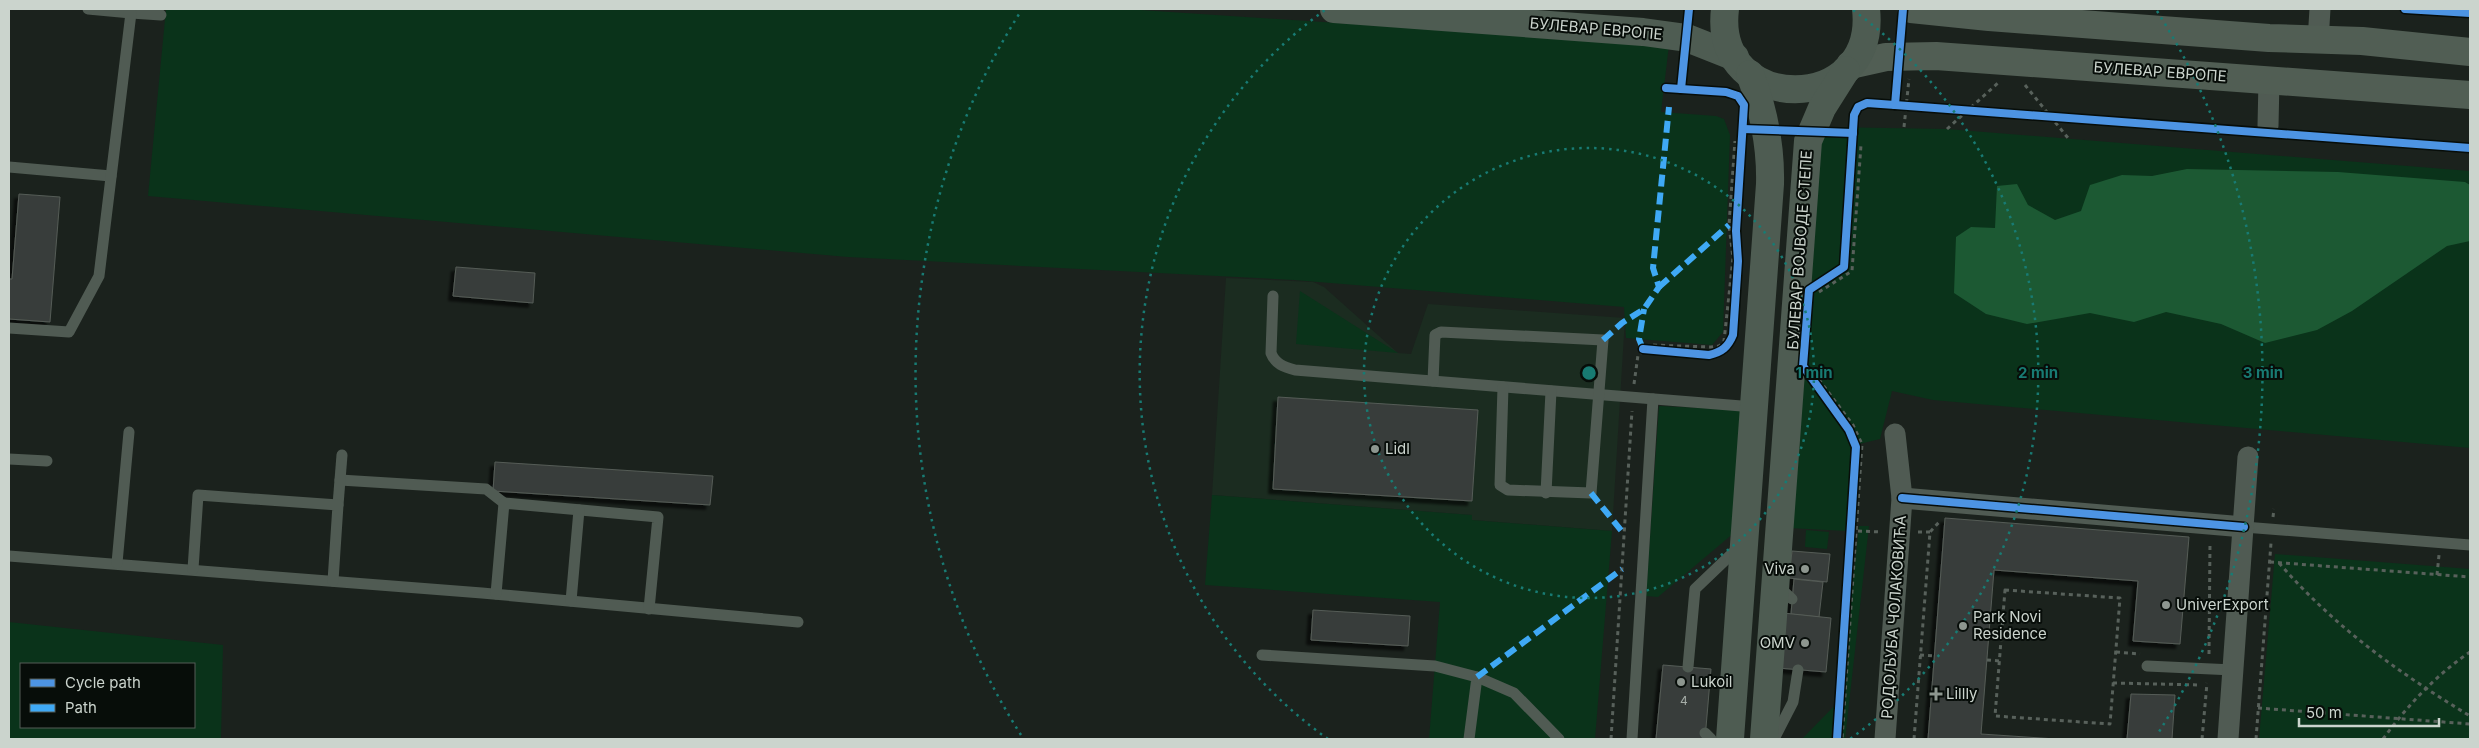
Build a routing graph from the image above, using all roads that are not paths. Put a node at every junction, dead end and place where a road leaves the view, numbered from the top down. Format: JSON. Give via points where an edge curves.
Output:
{"nodes":[{"id":1,"x":88,"y":9,"type":"edge"},
{"id":2,"x":1334,"y":9,"type":"edge"},
{"id":3,"x":1726,"y":9,"type":"edge"},
{"id":4,"x":1866,"y":9,"type":"edge"},
{"id":5,"x":1911,"y":9,"type":"edge"},
{"id":6,"x":2006,"y":9,"type":"edge"},
{"id":7,"x":2320,"y":9,"type":"edge"},
{"id":8,"x":131,"y":13,"type":"junction"},
{"id":9,"x":161,"y":15,"type":"dead end"},
{"id":10,"x":2118,"y":27,"type":"junction"},
{"id":11,"x":2318,"y":41,"type":"junction"},
{"id":12,"x":2470,"y":52,"type":"edge"},
{"id":13,"x":1742,"y":66,"type":"junction"},
{"id":14,"x":1848,"y":67,"type":"junction"},
{"id":15,"x":2269,"y":80,"type":"junction"},
{"id":16,"x":2470,"y":95,"type":"edge"},
{"id":17,"x":2268,"y":126,"type":"dead end"},
{"id":18,"x":9,"y":168,"type":"edge"},
{"id":19,"x":111,"y":176,"type":"junction"},
{"id":20,"x":1273,"y":296,"type":"dead end"},
{"id":21,"x":9,"y":328,"type":"edge"},
{"id":22,"x":1433,"y":381,"type":"junction"},
{"id":23,"x":1504,"y":387,"type":"junction"},
{"id":24,"x":1551,"y":391,"type":"junction"},
{"id":25,"x":1599,"y":394,"type":"junction"},
{"id":26,"x":1653,"y":399,"type":"junction"},
{"id":27,"x":1754,"y":406,"type":"junction"},
{"id":28,"x":130,"y":432,"type":"dead end"},
{"id":29,"x":1895,"y":434,"type":"dead end"},
{"id":30,"x":342,"y":455,"type":"dead end"},
{"id":31,"x":2248,"y":457,"type":"dead end"},
{"id":32,"x":9,"y":459,"type":"edge"},
{"id":33,"x":46,"y":461,"type":"dead end"},
{"id":34,"x":340,"y":480,"type":"junction"},
{"id":35,"x":1546,"y":493,"type":"junction"},
{"id":36,"x":1902,"y":498,"type":"junction"},
{"id":37,"x":504,"y":503,"type":"junction"},
{"id":38,"x":338,"y":505,"type":"junction"},
{"id":39,"x":579,"y":510,"type":"junction"},
{"id":40,"x":2244,"y":517,"type":"junction"},
{"id":41,"x":1744,"y":542,"type":"junction"},
{"id":42,"x":2470,"y":544,"type":"edge"},
{"id":43,"x":9,"y":556,"type":"edge"},
{"id":44,"x":117,"y":563,"type":"junction"},
{"id":45,"x":193,"y":569,"type":"junction"},
{"id":46,"x":333,"y":581,"type":"junction"},
{"id":47,"x":496,"y":594,"type":"junction"},
{"id":48,"x":571,"y":601,"type":"junction"},
{"id":49,"x":649,"y":609,"type":"junction"},
{"id":50,"x":798,"y":622,"type":"dead end"},
{"id":51,"x":1262,"y":655,"type":"dead end"},
{"id":52,"x":2147,"y":666,"type":"dead end"},
{"id":53,"x":1688,"y":667,"type":"dead end"},
{"id":54,"x":1798,"y":670,"type":"dead end"},
{"id":55,"x":2233,"y":670,"type":"junction"},
{"id":56,"x":1477,"y":677,"type":"junction"},
{"id":57,"x":1715,"y":737,"type":"edge"},
{"id":58,"x":1469,"y":739,"type":"edge"},
{"id":59,"x":1558,"y":739,"type":"edge"},
{"id":60,"x":1632,"y":739,"type":"edge"},
{"id":61,"x":1764,"y":739,"type":"edge"},
{"id":62,"x":1774,"y":739,"type":"edge"},
{"id":63,"x":1885,"y":739,"type":"edge"},
{"id":64,"x":2228,"y":739,"type":"edge"}],
"edges":[{"from":1,"to":8,"type":"lane"},
{"from":2,"to":13,"type":"main road","name":"БУЛЕВАР ЕВРОПЕ","via":[[1666,34],[1688,38]]},
{"from":3,"to":13,"type":"main road","via":[[1727,38]]},
{"from":4,"to":14,"type":"main road","name":"БУЛЕВАР ВОЈВОДЕ СТЕПЕ","via":[[1864,37]]},
{"from":5,"to":10,"type":"main road"},
{"from":6,"to":10,"type":"main road"},
{"from":7,"to":11,"type":"street"},
{"from":8,"to":9,"type":"lane"},
{"from":8,"to":19,"type":"lane"},
{"from":10,"to":11,"type":"main road"},
{"from":11,"to":12,"type":"main road","via":[[2362,41]]},
{"from":13,"to":14,"type":"main road","name":"БУЛЕВАР ЕВРОПЕ","via":[[1781,90],[1804,90],[1827,84]]},
{"from":13,"to":27,"type":"main road","via":[[1761,104],[1771,158]]},
{"from":14,"to":15,"type":"main road","name":"БУЛЕВАР ЕВРОПЕ","via":[[1886,57],[1936,56]]},
{"from":14,"to":61,"type":"main road","name":"БУЛЕВАР ВОЈВОДЕ СТЕПЕ","via":[[1822,108],[1808,141],[1784,591]]},
{"from":15,"to":16,"type":"main road","name":"БУЛЕВАР ЕВРОПЕ"},
{"from":15,"to":17,"type":"street"},
{"from":18,"to":19,"type":"lane"},
{"from":19,"to":21,"type":"lane","via":[[99,276],[69,332]]},
{"from":20,"to":22,"type":"lane","via":[[1270,344],[1273,360],[1278,364],[1295,370]]},
{"from":22,"to":23,"type":"lane"},
{"from":22,"to":25,"type":"lane","via":[[1433,341],[1441,332],[1603,340]]},
{"from":23,"to":24,"type":"lane"},
{"from":23,"to":35,"type":"lane","via":[[1500,485],[1508,490]]},
{"from":24,"to":25,"type":"lane"},
{"from":24,"to":35,"type":"lane"},
{"from":25,"to":26,"type":"lane"},
{"from":25,"to":35,"type":"lane","via":[[1591,493]]},
{"from":26,"to":27,"type":"lane"},
{"from":26,"to":60,"type":"lane"},
{"from":27,"to":41,"type":"main road"},
{"from":28,"to":44,"type":"lane"},
{"from":29,"to":36,"type":"street","name":"РОДОЉУБА ЧОЛАКОВИЋА"},
{"from":30,"to":34,"type":"lane"},
{"from":31,"to":40,"type":"street"},
{"from":32,"to":33,"type":"lane"},
{"from":34,"to":37,"type":"lane","via":[[486,489]]},
{"from":34,"to":38,"type":"lane"},
{"from":36,"to":40,"type":"street"},
{"from":36,"to":63,"type":"street","name":"РОДОЉУБА ЧОЛАКОВИЋА"},
{"from":37,"to":39,"type":"lane"},
{"from":37,"to":47,"type":"lane"},
{"from":38,"to":45,"type":"lane","via":[[198,495]]},
{"from":38,"to":46,"type":"lane"},
{"from":39,"to":48,"type":"lane"},
{"from":39,"to":49,"type":"lane","via":[[658,517]]},
{"from":40,"to":42,"type":"lane","via":[[2272,529]]},
{"from":40,"to":55,"type":"street"},
{"from":41,"to":53,"type":"lane","via":[[1695,589]]},
{"from":41,"to":57,"type":"main road"},
{"from":43,"to":44,"type":"lane"},
{"from":44,"to":45,"type":"lane"},
{"from":45,"to":46,"type":"lane"},
{"from":46,"to":47,"type":"lane"},
{"from":47,"to":48,"type":"lane"},
{"from":48,"to":49,"type":"lane"},
{"from":49,"to":50,"type":"lane"},
{"from":51,"to":56,"type":"lane","via":[[1435,666]]},
{"from":52,"to":55,"type":"lane"},
{"from":54,"to":62,"type":"lane","via":[[1793,702]]},
{"from":55,"to":64,"type":"street"},
{"from":56,"to":58,"type":"lane"},
{"from":56,"to":59,"type":"lane","via":[[1514,693]]}]}
